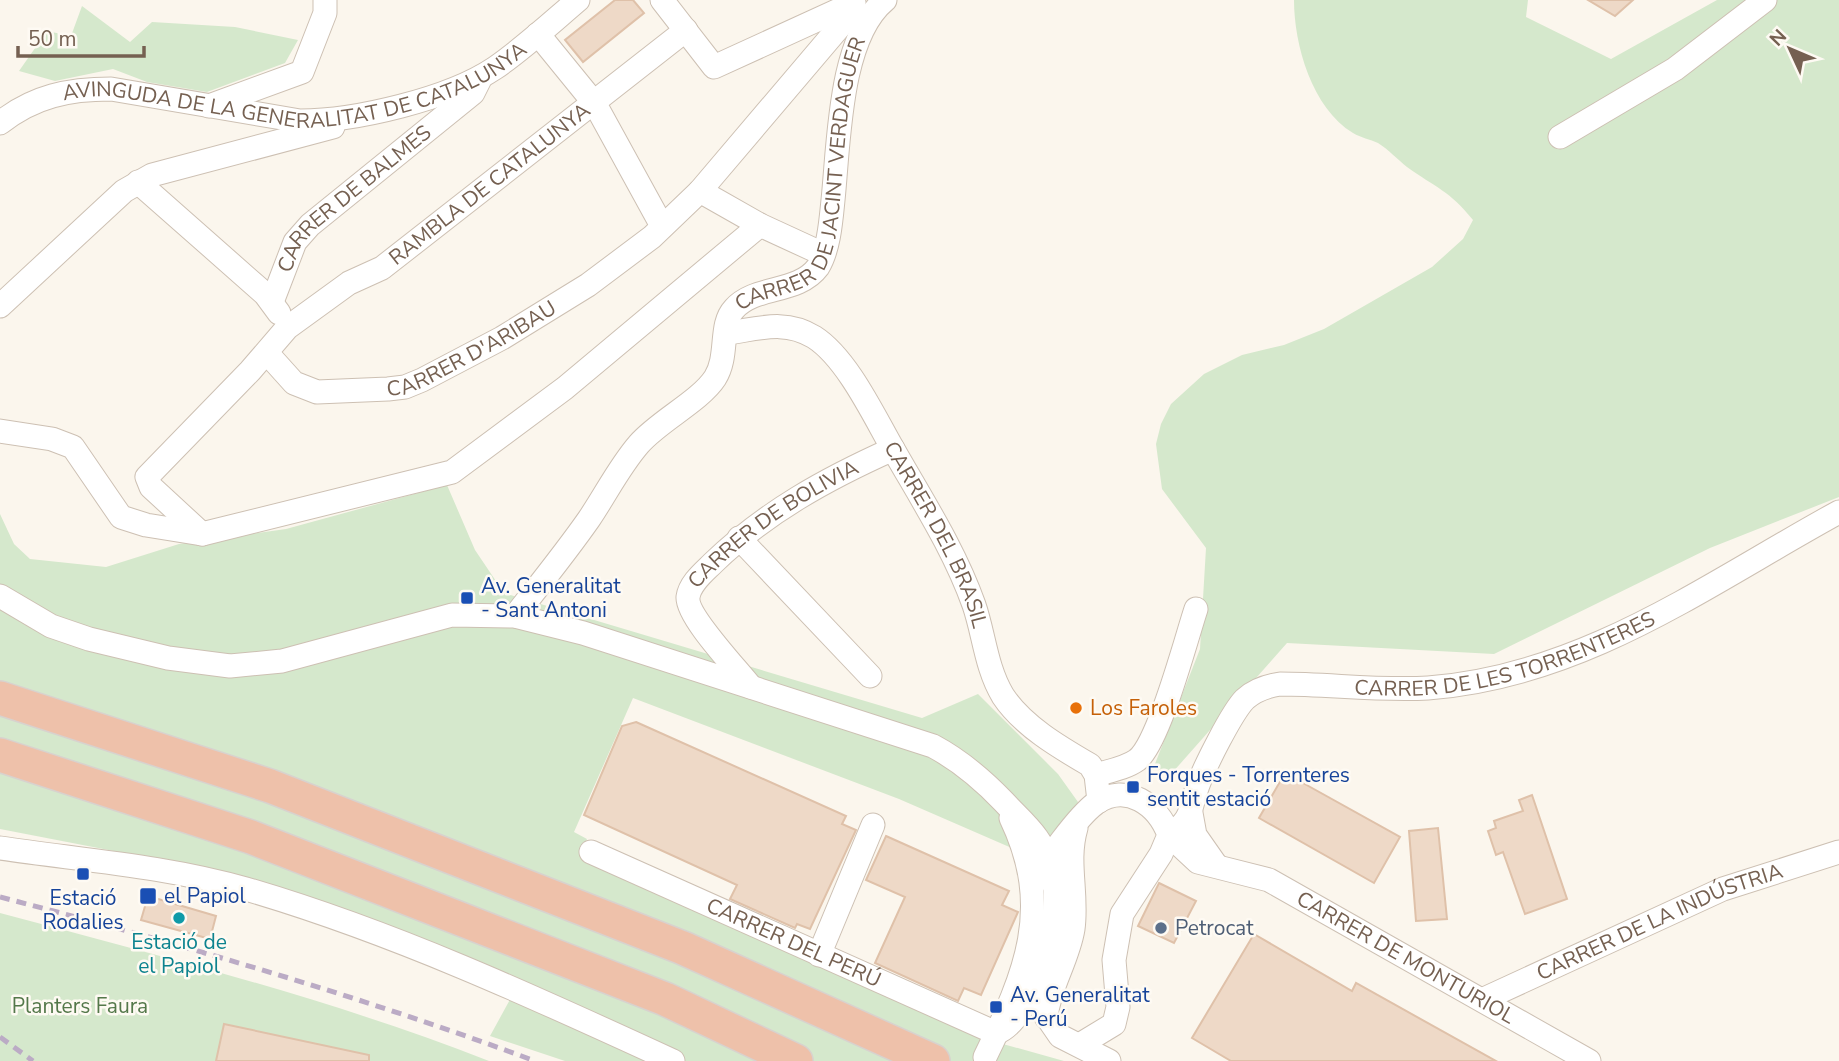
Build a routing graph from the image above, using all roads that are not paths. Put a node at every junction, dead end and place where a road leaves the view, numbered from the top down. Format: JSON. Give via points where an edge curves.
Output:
{"nodes":[{"id":1,"x":325,"y":0,"type":"edge"},
{"id":2,"x":578,"y":0,"type":"edge"},
{"id":3,"x":662,"y":0,"type":"edge"},
{"id":4,"x":1765,"y":0,"type":"edge"},
{"id":5,"x":866,"y":3,"type":"edge"},
{"id":6,"x":686,"y":30,"type":"junction"},
{"id":7,"x":538,"y":34,"type":"junction"},
{"id":8,"x":482,"y":76,"type":"junction"},
{"id":9,"x":595,"y":104,"type":"junction"},
{"id":10,"x":206,"y":107,"type":"junction"},
{"id":11,"x":349,"y":118,"type":"junction"},
{"id":12,"x":0,"y":123,"type":"edge"},
{"id":13,"x":1560,"y":137,"type":"dead end"},
{"id":14,"x":138,"y":182,"type":"junction"},
{"id":15,"x":700,"y":191,"type":"junction"},
{"id":16,"x":760,"y":225,"type":"junction"},
{"id":17,"x":662,"y":226,"type":"junction"},
{"id":18,"x":823,"y":254,"type":"junction"},
{"id":19,"x":272,"y":302,"type":"junction"},
{"id":20,"x":0,"y":306,"type":"edge"},
{"id":21,"x":287,"y":328,"type":"junction"},
{"id":22,"x":727,"y":333,"type":"junction"},
{"id":23,"x":267,"y":353,"type":"junction"},
{"id":24,"x":0,"y":431,"type":"edge"},
{"id":25,"x":893,"y":449,"type":"junction"},
{"id":26,"x":1839,"y":512,"type":"edge"},
{"id":27,"x":202,"y":534,"type":"junction"},
{"id":28,"x":738,"y":538,"type":"junction"},
{"id":29,"x":0,"y":596,"type":"edge"},
{"id":30,"x":1196,"y":609,"type":"dead end"},
{"id":31,"x":514,"y":615,"type":"junction"},
{"id":32,"x":870,"y":676,"type":"dead end"},
{"id":33,"x":751,"y":687,"type":"junction"},
{"id":34,"x":0,"y":698,"type":"edge"},
{"id":35,"x":0,"y":755,"type":"edge"},
{"id":36,"x":1096,"y":775,"type":"junction"},
{"id":37,"x":1197,"y":786,"type":"junction"},
{"id":38,"x":1098,"y":801,"type":"junction"},
{"id":39,"x":1004,"y":802,"type":"junction"},
{"id":40,"x":1154,"y":808,"type":"junction"},
{"id":41,"x":1191,"y":813,"type":"junction"},
{"id":42,"x":873,"y":825,"type":"dead end"},
{"id":43,"x":1077,"y":825,"type":"junction"},
{"id":44,"x":1031,"y":831,"type":"junction"},
{"id":45,"x":1169,"y":835,"type":"junction"},
{"id":46,"x":0,"y":848,"type":"edge"},
{"id":47,"x":591,"y":852,"type":"dead end"},
{"id":48,"x":1839,"y":852,"type":"edge"},
{"id":49,"x":1048,"y":860,"type":"junction"},
{"id":50,"x":1216,"y":866,"type":"junction"},
{"id":51,"x":1033,"y":885,"type":"junction"},
{"id":52,"x":1033,"y":930,"type":"junction"},
{"id":53,"x":819,"y":955,"type":"junction"},
{"id":54,"x":1030,"y":992,"type":"junction"},
{"id":55,"x":1484,"y":999,"type":"junction"},
{"id":56,"x":1046,"y":1017,"type":"junction"},
{"id":57,"x":1001,"y":1031,"type":"junction"},
{"id":58,"x":1070,"y":1040,"type":"junction"},
{"id":59,"x":985,"y":1056,"type":"dead end"},
{"id":60,"x":673,"y":1061,"type":"edge"},
{"id":61,"x":796,"y":1061,"type":"edge"},
{"id":62,"x":933,"y":1061,"type":"edge"},
{"id":63,"x":1109,"y":1061,"type":"edge"},
{"id":64,"x":1589,"y":1061,"type":"edge"}],
"edges":[{"from":1,"to":10,"type":"street","via":[[325,13],[302,72]]},
{"from":2,"to":7,"type":"street","name":"AVINGUDA DE LA GENERALITAT DE CATALUNYA"},
{"from":3,"to":6,"type":"street"},
{"from":4,"to":13,"type":"street","via":[[1675,69]]},
{"from":5,"to":6,"type":"street","via":[[714,66]]},
{"from":5,"to":15,"type":"street","name":"CARRER D'ARIBAU","via":[[852,12]]},
{"from":5,"to":18,"type":"street","name":"CARRER DE JACINT VERDAGUER","via":[[849,62],[831,223]]},
{"from":6,"to":9,"type":"street","name":"RAMBLA DE CATALUNYA"},
{"from":7,"to":8,"type":"street","name":"AVINGUDA DE LA GENERALITAT DE CATALUNYA"},
{"from":7,"to":9,"type":"street"},
{"from":8,"to":11,"type":"street","name":"AVINGUDA DE LA GENERALITAT DE CATALUNYA"},
{"from":8,"to":19,"type":"street","name":"CARRER DE BALMES","via":[[473,93],[310,225],[295,242]]},
{"from":9,"to":17,"type":"street"},
{"from":9,"to":21,"type":"street","name":"RAMBLA DE CATALUNYA","via":[[382,268],[349,283]]},
{"from":10,"to":11,"type":"street","name":"AVINGUDA DE LA GENERALITAT DE CATALUNYA","via":[[300,121]]},
{"from":10,"to":12,"type":"street","name":"AVINGUDA DE LA GENERALITAT DE CATALUNYA","via":[[111,89],[84,89],[36,100]]},
{"from":11,"to":14,"type":"street","via":[[324,131]]},
{"from":14,"to":19,"type":"street"},
{"from":14,"to":20,"type":"street"},
{"from":15,"to":16,"type":"street"},
{"from":15,"to":17,"type":"street","name":"CARRER D'ARIBAU"},
{"from":16,"to":18,"type":"street"},
{"from":16,"to":27,"type":"street","via":[[565,388],[452,472]]},
{"from":17,"to":23,"type":"street","name":"CARRER D'ARIBAU","via":[[565,300],[405,387],[317,392],[294,383]]},
{"from":18,"to":22,"type":"street","name":"CARRER DE JACINT VERDAGUER","via":[[818,267],[805,278],[742,301],[725,323]]},
{"from":19,"to":21,"type":"street"},
{"from":21,"to":23,"type":"street"},
{"from":22,"to":25,"type":"street","name":"CARRER DEL BRASIL","via":[[776,325],[814,337],[828,348],[870,407]]},
{"from":22,"to":31,"type":"street","name":"CARRER DE JACINT VERDAGUER","via":[[716,377],[641,441],[589,519]]},
{"from":23,"to":27,"type":"street","via":[[148,477],[151,487]]},
{"from":24,"to":27,"type":"street","via":[[73,447],[121,517]]},
{"from":25,"to":28,"type":"street","name":"CARRER DE BOLIVIA","via":[[828,478]]},
{"from":25,"to":36,"type":"street","name":"CARRER DEL BRASIL","via":[[959,568],[1003,696],[1022,718],[1090,765]]},
{"from":26,"to":37,"type":"street","name":"CARRER DE LES TORRENTERES","via":[[1633,630],[1524,668],[1428,688],[1268,686],[1238,708]]},
{"from":28,"to":32,"type":"street"},
{"from":28,"to":33,"type":"street","name":"CARRER DE BOLIVIA","via":[[696,580],[688,596],[691,615]]},
{"from":29,"to":31,"type":"street","via":[[51,625],[89,639],[167,658],[230,666],[282,662],[452,615]]},
{"from":30,"to":36,"type":"street","via":[[1145,750],[1130,763]]},
{"from":31,"to":33,"type":"street"},
{"from":33,"to":39,"type":"street","via":[[933,746],[973,771]]},
{"from":34,"to":62,"type":"highway","via":[[270,786],[683,948]]},
{"from":35,"to":61,"type":"highway","via":[[251,837],[666,999]]},
{"from":36,"to":38,"type":"street"},
{"from":37,"to":40,"type":"street","via":[[1176,802]]},
{"from":37,"to":41,"type":"street","name":"CARRER DE LES TORRENTERES"},
{"from":38,"to":40,"type":"street","via":[[1129,796]]},
{"from":38,"to":43,"type":"street"},
{"from":39,"to":44,"type":"street"},
{"from":39,"to":51,"type":"street","via":[[1020,836]]},
{"from":40,"to":45,"type":"street","name":"CARRER DE MONTURIOL"},
{"from":41,"to":45,"type":"street"},
{"from":41,"to":50,"type":"street","via":[[1195,835]]},
{"from":42,"to":53,"type":"street"},
{"from":43,"to":44,"type":"street"},
{"from":43,"to":49,"type":"street"},
{"from":43,"to":56,"type":"street","via":[[1069,855],[1075,905],[1072,931]]},
{"from":44,"to":49,"type":"street"},
{"from":45,"to":50,"type":"street","name":"CARRER DE MONTURIOL","via":[[1198,862]]},
{"from":45,"to":58,"type":"street","via":[[1122,914],[1114,960],[1118,1007],[1114,1024]]},
{"from":46,"to":60,"type":"street","via":[[146,868],[244,888],[456,965]]},
{"from":47,"to":53,"type":"street","name":"CARRER DEL PERÚ"},
{"from":48,"to":55,"type":"street","name":"CARRER DE LA INDÚSTRIA","via":[[1723,889]]},
{"from":49,"to":51,"type":"street"},
{"from":49,"to":54,"type":"street","via":[[1055,915]]},
{"from":50,"to":55,"type":"street","name":"CARRER DE MONTURIOL","via":[[1269,880]]},
{"from":51,"to":52,"type":"street"},
{"from":52,"to":54,"type":"street","via":[[1037,938],[1027,982]]},
{"from":52,"to":57,"type":"street"},
{"from":53,"to":57,"type":"street","name":"CARRER DEL PERÚ"},
{"from":54,"to":56,"type":"street"},
{"from":54,"to":57,"type":"street"},
{"from":55,"to":64,"type":"street","name":"CARRER DE MONTURIOL"},
{"from":56,"to":58,"type":"street"},
{"from":57,"to":58,"type":"street","via":[[1036,1027]]},
{"from":57,"to":59,"type":"street"},
{"from":58,"to":63,"type":"street"}]}
